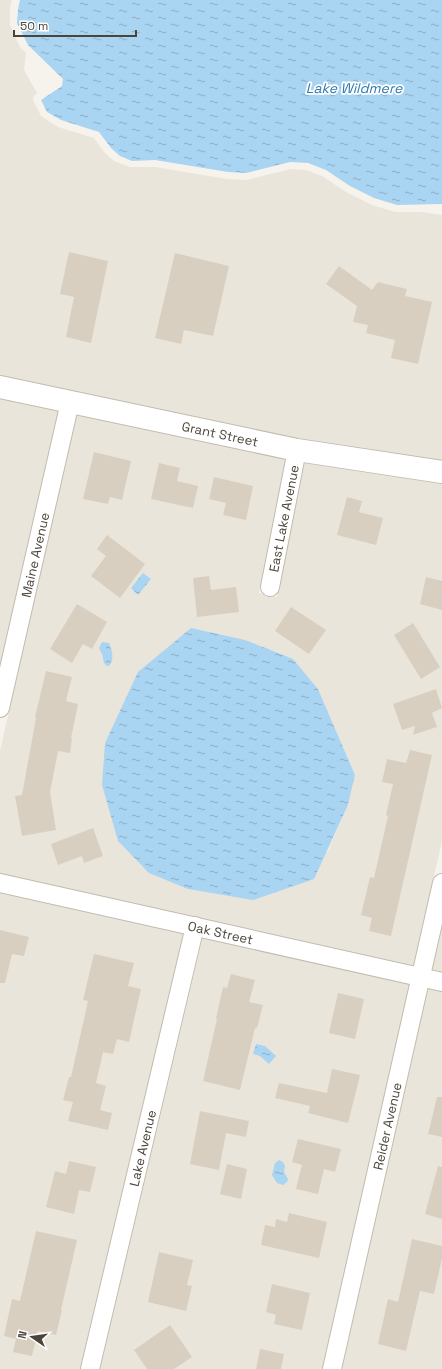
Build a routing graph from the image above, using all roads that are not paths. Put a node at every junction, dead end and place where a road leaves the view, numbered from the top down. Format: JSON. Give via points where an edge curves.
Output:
{"nodes":[{"id":1,"x":0,"y":387,"type":"edge"},
{"id":2,"x":70,"y":402,"type":"junction"},
{"id":3,"x":297,"y":450,"type":"junction"},
{"id":4,"x":442,"y":472,"type":"edge"},
{"id":5,"x":270,"y":587,"type":"dead end"},
{"id":6,"x":0,"y":708,"type":"edge"},
{"id":7,"x":0,"y":883,"type":"edge"},
{"id":8,"x":442,"y":883,"type":"edge"},
{"id":9,"x":195,"y":926,"type":"junction"},
{"id":10,"x":420,"y":977,"type":"junction"},
{"id":11,"x":442,"y":982,"type":"edge"},
{"id":12,"x":90,"y":1369,"type":"edge"},
{"id":13,"x":332,"y":1369,"type":"edge"}],
"edges":[{"from":1,"to":2,"type":"street","name":"Grant Street"},
{"from":2,"to":3,"type":"street","name":"Grant Street"},
{"from":2,"to":6,"type":"street","name":"Maine Avenue"},
{"from":3,"to":4,"type":"street","name":"Grant Street"},
{"from":3,"to":5,"type":"street","name":"East Lake Avenue"},
{"from":7,"to":9,"type":"street","name":"Oak Street"},
{"from":8,"to":10,"type":"street","name":"Reider Avenue"},
{"from":9,"to":10,"type":"street","name":"Oak Street"},
{"from":9,"to":12,"type":"street","name":"Lake Avenue"},
{"from":10,"to":11,"type":"street","name":"Oak Street"},
{"from":10,"to":13,"type":"street","name":"Reider Avenue"}]}
